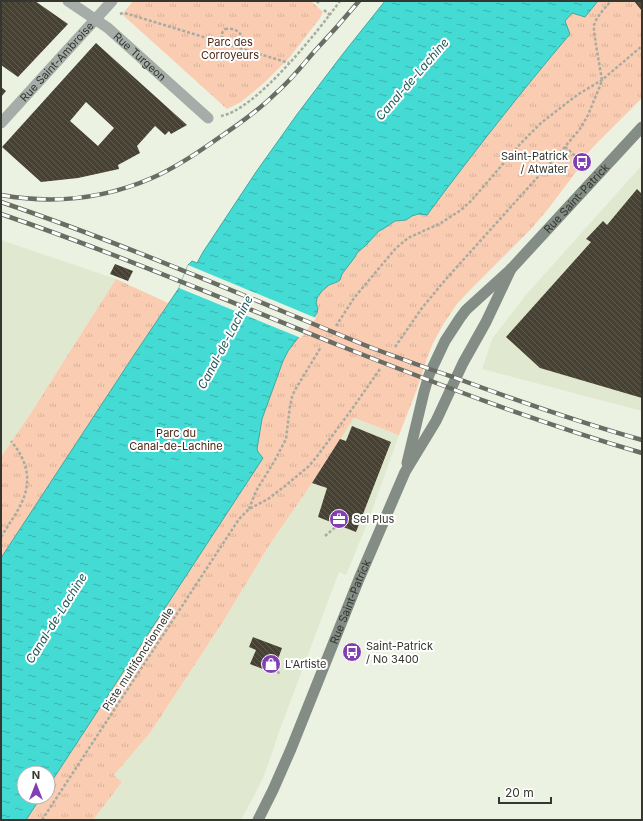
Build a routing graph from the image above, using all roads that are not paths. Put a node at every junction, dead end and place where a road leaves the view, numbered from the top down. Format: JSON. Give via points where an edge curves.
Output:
{"nodes":[{"id":1,"x":68,"y":1,"type":"edge"},
{"id":2,"x":112,"y":1,"type":"edge"},
{"id":3,"x":95,"y":19,"type":"junction"},
{"id":4,"x":208,"y":118,"type":"dead end"},
{"id":5,"x":1,"y":123,"type":"edge"},
{"id":6,"x":642,"y":127,"type":"edge"},
{"id":7,"x":511,"y":269,"type":"junction"},
{"id":8,"x":405,"y":472,"type":"junction"},
{"id":9,"x":258,"y":820,"type":"edge"}],
"edges":[{"from":1,"to":3,"type":"street","name":"Rue Turgeon"},
{"from":2,"to":3,"type":"street","name":"Rue Saint-Ambroise"},
{"from":3,"to":4,"type":"street","name":"Rue Turgeon"},
{"from":3,"to":5,"type":"street","name":"Rue Saint-Ambroise"},
{"from":6,"to":7,"type":"main road","name":"Rue Saint-Patrick"},
{"from":7,"to":8,"type":"main road","name":"Rue Saint-Patrick","via":[[436,421]]},
{"from":7,"to":8,"type":"main road","name":"Rue Saint-Patrick","via":[[466,310],[445,342],[427,380]]},
{"from":8,"to":9,"type":"main road","name":"Rue Saint-Patrick","via":[[285,763]]}]}
